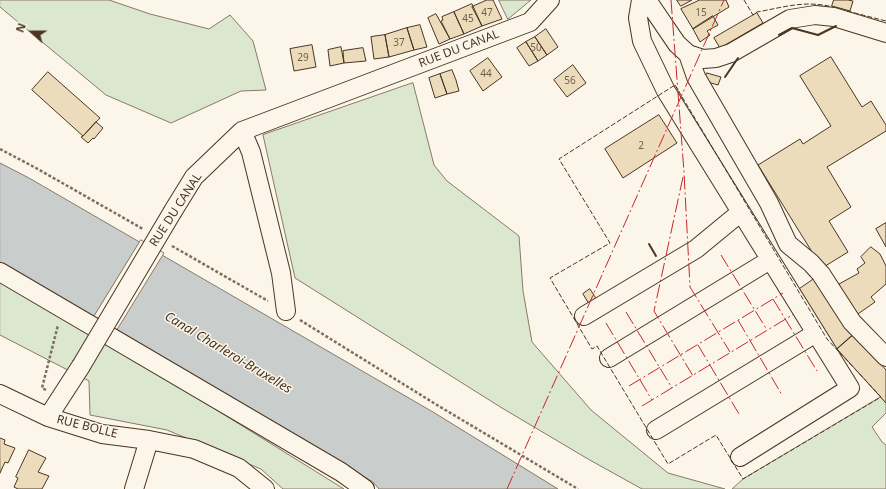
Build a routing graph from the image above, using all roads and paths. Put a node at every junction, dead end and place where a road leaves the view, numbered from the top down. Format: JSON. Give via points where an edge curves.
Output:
{"nodes":[{"id":1,"x":641,"y":0,"type":"edge"},
{"id":2,"x":647,"y":0,"type":"edge"},
{"id":3,"x":547,"y":1,"type":"edge"},
{"id":4,"x":886,"y":33,"type":"edge"},
{"id":5,"x":688,"y":54,"type":"junction"},
{"id":6,"x":242,"y":131,"type":"junction"},
{"id":7,"x":741,"y":212,"type":"junction"},
{"id":8,"x":770,"y":260,"type":"junction"},
{"id":9,"x":0,"y":272,"type":"edge"},
{"id":10,"x":63,"y":308,"type":"junction"},
{"id":11,"x":286,"y":311,"type":"dead end"},
{"id":12,"x":584,"y":316,"type":"dead end"},
{"id":13,"x":816,"y":333,"type":"junction"},
{"id":14,"x":886,"y":357,"type":"edge"},
{"id":15,"x":609,"y":358,"type":"dead end"},
{"id":16,"x":0,"y":394,"type":"edge"},
{"id":17,"x":60,"y":399,"type":"junction"},
{"id":18,"x":48,"y":417,"type":"junction"},
{"id":19,"x":656,"y":430,"type":"dead end"},
{"id":20,"x":149,"y":440,"type":"junction"},
{"id":21,"x":740,"y":457,"type":"dead end"},
{"id":22,"x":134,"y":489,"type":"edge"},
{"id":23,"x":265,"y":489,"type":"edge"},
{"id":24,"x":366,"y":489,"type":"edge"}],
"edges":[{"from":1,"to":7,"type":"street","via":[[638,18],[642,41],[666,91]]},
{"from":2,"to":5,"type":"street","via":[[677,44]]},
{"from":3,"to":6,"type":"street","name":"RUE DU CANAL","via":[[530,22]]},
{"from":4,"to":5,"type":"street","via":[[834,17],[815,16],[790,19],[731,53],[716,58],[703,59]]},
{"from":5,"to":14,"type":"street","via":[[696,77],[769,203],[788,244],[821,274],[852,322]]},
{"from":6,"to":11,"type":"street","via":[[251,152],[281,273]]},
{"from":6,"to":17,"type":"street","name":"RUE DU CANAL","bridge":true,"via":[[194,177]]},
{"from":7,"to":8,"type":"street"},
{"from":7,"to":12,"type":"street","via":[[696,248]]},
{"from":8,"to":13,"type":"street"},
{"from":8,"to":15,"type":"street"},
{"from":9,"to":10,"type":"street"},
{"from":10,"to":17,"type":"path","via":[[42,388]]},
{"from":10,"to":24,"type":"street"},
{"from":13,"to":19,"type":"street"},
{"from":13,"to":21,"type":"street","via":[[850,388]]},
{"from":16,"to":18,"type":"street"},
{"from":17,"to":18,"type":"street","name":"RUE DU CANAL"},
{"from":18,"to":20,"type":"street","name":"RUE BOLLE","via":[[102,434]]},
{"from":20,"to":22,"type":"street"},
{"from":20,"to":23,"type":"street","name":"RUE BOLLE","via":[[194,450],[239,468]]}]}
